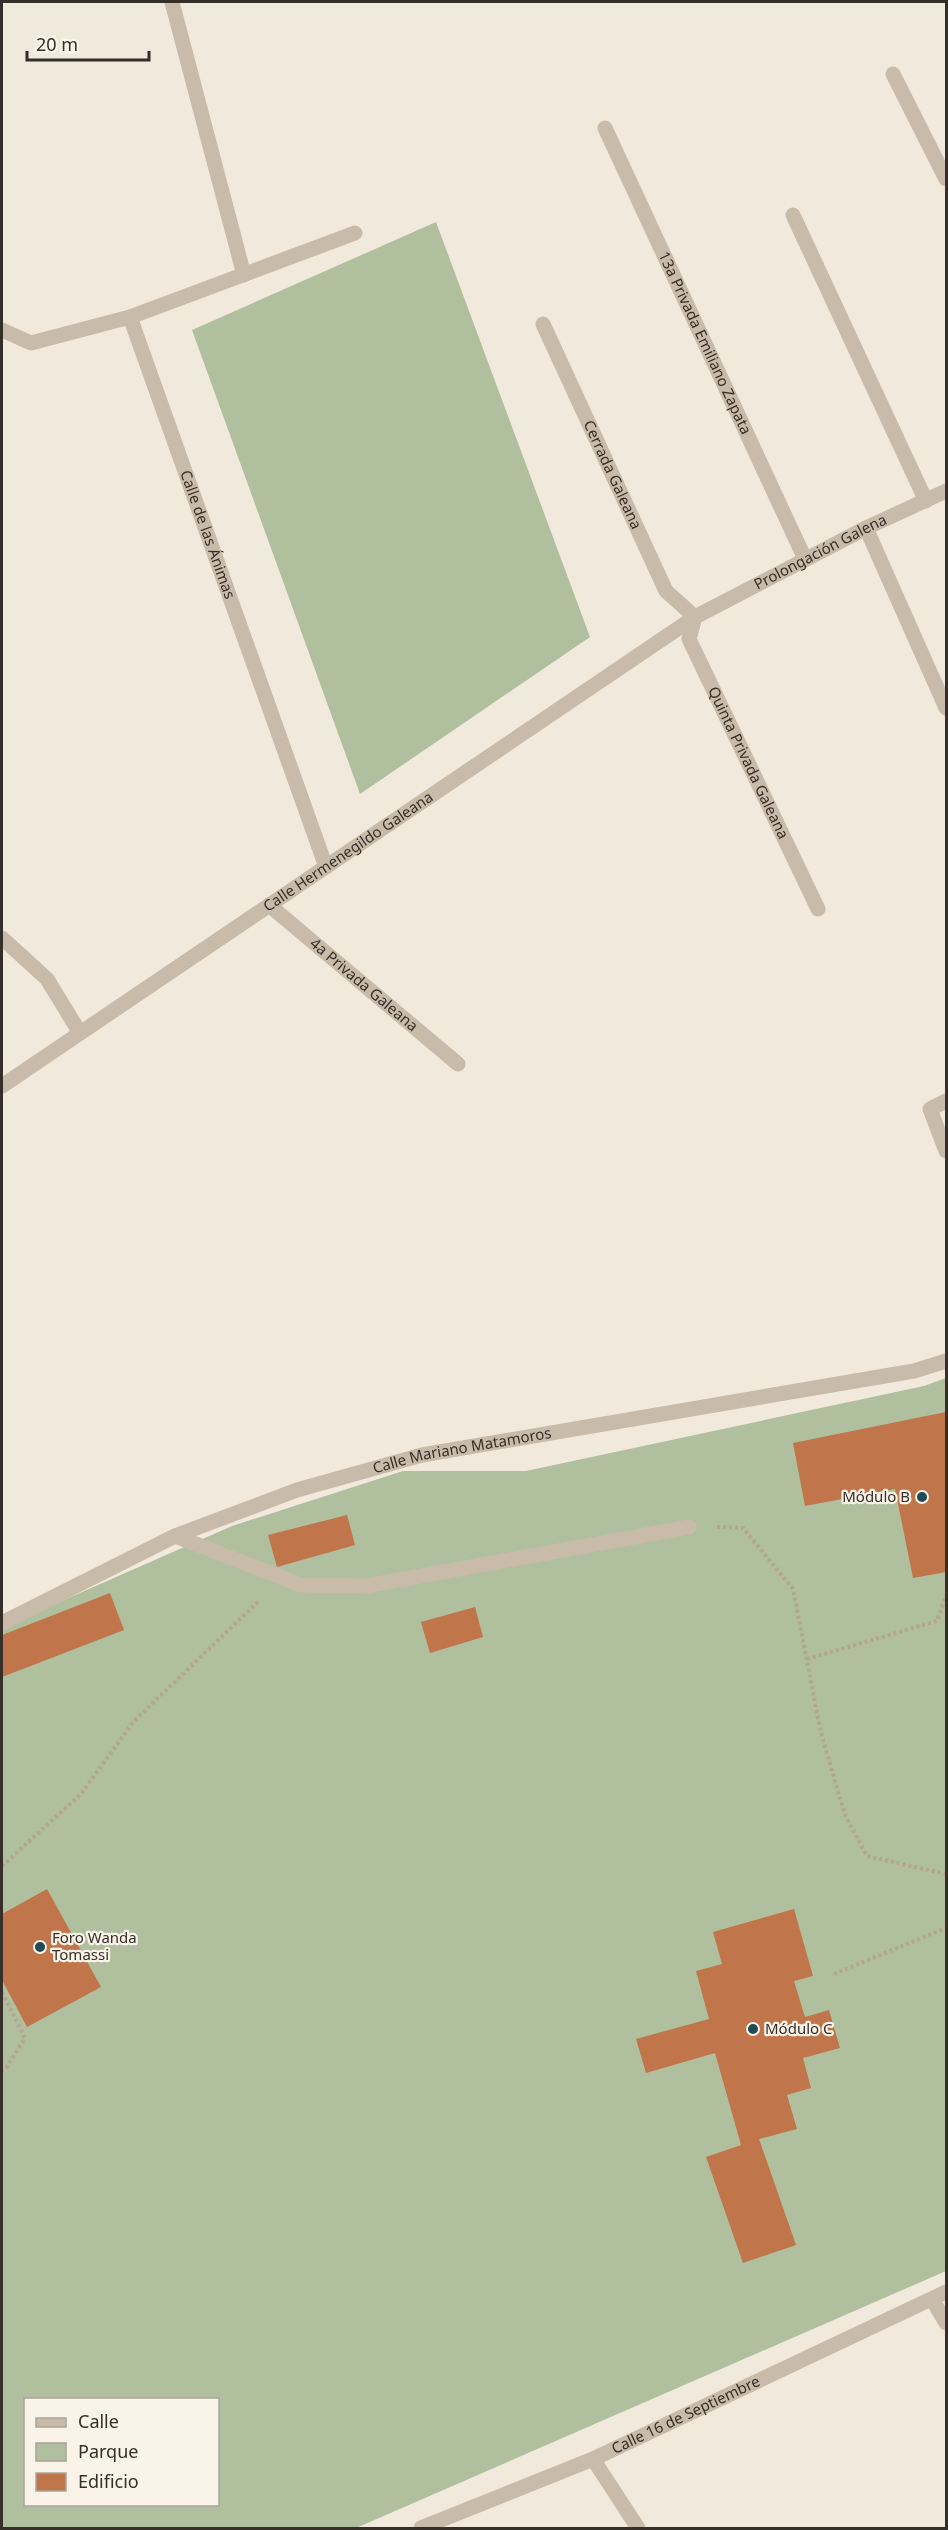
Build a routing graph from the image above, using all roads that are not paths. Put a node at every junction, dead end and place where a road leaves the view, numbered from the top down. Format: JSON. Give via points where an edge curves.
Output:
{"nodes":[{"id":1,"x":172,"y":2,"type":"edge"},
{"id":2,"x":893,"y":74,"type":"dead end"},
{"id":3,"x":605,"y":128,"type":"dead end"},
{"id":4,"x":946,"y":179,"type":"edge"},
{"id":5,"x":793,"y":215,"type":"dead end"},
{"id":6,"x":355,"y":233,"type":"dead end"},
{"id":7,"x":244,"y":275,"type":"junction"},
{"id":8,"x":130,"y":317,"type":"junction"},
{"id":9,"x":543,"y":324,"type":"dead end"},
{"id":10,"x":2,"y":330,"type":"edge"},
{"id":11,"x":946,"y":491,"type":"edge"},
{"id":12,"x":926,"y":501,"type":"junction"},
{"id":13,"x":866,"y":528,"type":"junction"},
{"id":14,"x":805,"y":559,"type":"junction"},
{"id":15,"x":695,"y":617,"type":"junction"},
{"id":16,"x":946,"y":708,"type":"edge"},
{"id":17,"x":326,"y":867,"type":"junction"},
{"id":18,"x":269,"y":906,"type":"junction"},
{"id":19,"x":819,"y":909,"type":"dead end"},
{"id":20,"x":2,"y":938,"type":"edge"},
{"id":21,"x":80,"y":1033,"type":"junction"},
{"id":22,"x":458,"y":1064,"type":"dead end"},
{"id":23,"x":2,"y":1086,"type":"edge"},
{"id":24,"x":946,"y":1101,"type":"edge"},
{"id":25,"x":946,"y":1150,"type":"edge"},
{"id":26,"x":946,"y":1361,"type":"edge"},
{"id":27,"x":689,"y":1527,"type":"road end"},
{"id":28,"x":175,"y":1536,"type":"junction"},
{"id":29,"x":2,"y":1623,"type":"edge"},
{"id":30,"x":946,"y":2292,"type":"edge"},
{"id":31,"x":932,"y":2299,"type":"junction"},
{"id":32,"x":946,"y":2323,"type":"edge"},
{"id":33,"x":593,"y":2459,"type":"junction"},
{"id":34,"x":422,"y":2529,"type":"edge"},
{"id":35,"x":638,"y":2529,"type":"edge"}],
"edges":[{"from":1,"to":7,"type":"street"},
{"from":2,"to":4,"type":"street"},
{"from":3,"to":14,"type":"street","name":"13a Privada Emiliano Zapata"},
{"from":5,"to":12,"type":"street"},
{"from":6,"to":7,"type":"street"},
{"from":7,"to":8,"type":"street"},
{"from":8,"to":10,"type":"street","via":[[32,343]]},
{"from":8,"to":17,"type":"street","name":"Calle de las Ánimas"},
{"from":9,"to":15,"type":"street","name":"Cerrada Galeana","via":[[666,591]]},
{"from":11,"to":12,"type":"street","name":"Prolongación Galena"},
{"from":12,"to":13,"type":"street","name":"Prolongación Galena"},
{"from":13,"to":14,"type":"street","name":"Prolongación Galena"},
{"from":13,"to":16,"type":"street"},
{"from":14,"to":15,"type":"street","name":"Prolongación Galena"},
{"from":15,"to":17,"type":"street","name":"Calle Hermenegildo Galeana"},
{"from":15,"to":19,"type":"street","name":"Quinta Privada Galeana","via":[[689,639]]},
{"from":17,"to":18,"type":"street","name":"Calle Hermenegildo Galeana"},
{"from":18,"to":21,"type":"street","name":"Calle Hermenegildo Galeana"},
{"from":18,"to":22,"type":"street","name":"4a Privada Galeana"},
{"from":20,"to":21,"type":"street","via":[[47,979]]},
{"from":21,"to":23,"type":"street","name":"Calle Hermenegildo Galeana"},
{"from":24,"to":25,"type":"street","via":[[930,1109]]},
{"from":26,"to":28,"type":"street","name":"Calle Mariano Matamoros","via":[[914,1371],[422,1455],[297,1490]]},
{"from":27,"to":28,"type":"street","via":[[366,1586],[301,1585]]},
{"from":28,"to":29,"type":"street","name":"Calle Mariano Matamoros"},
{"from":30,"to":31,"type":"street","name":"Calle 16 de Septiembre"},
{"from":31,"to":32,"type":"street"},
{"from":31,"to":33,"type":"street","name":"Calle 16 de Septiembre"},
{"from":33,"to":34,"type":"street","name":"Calle 16 de Septiembre"},
{"from":33,"to":35,"type":"street"}]}
